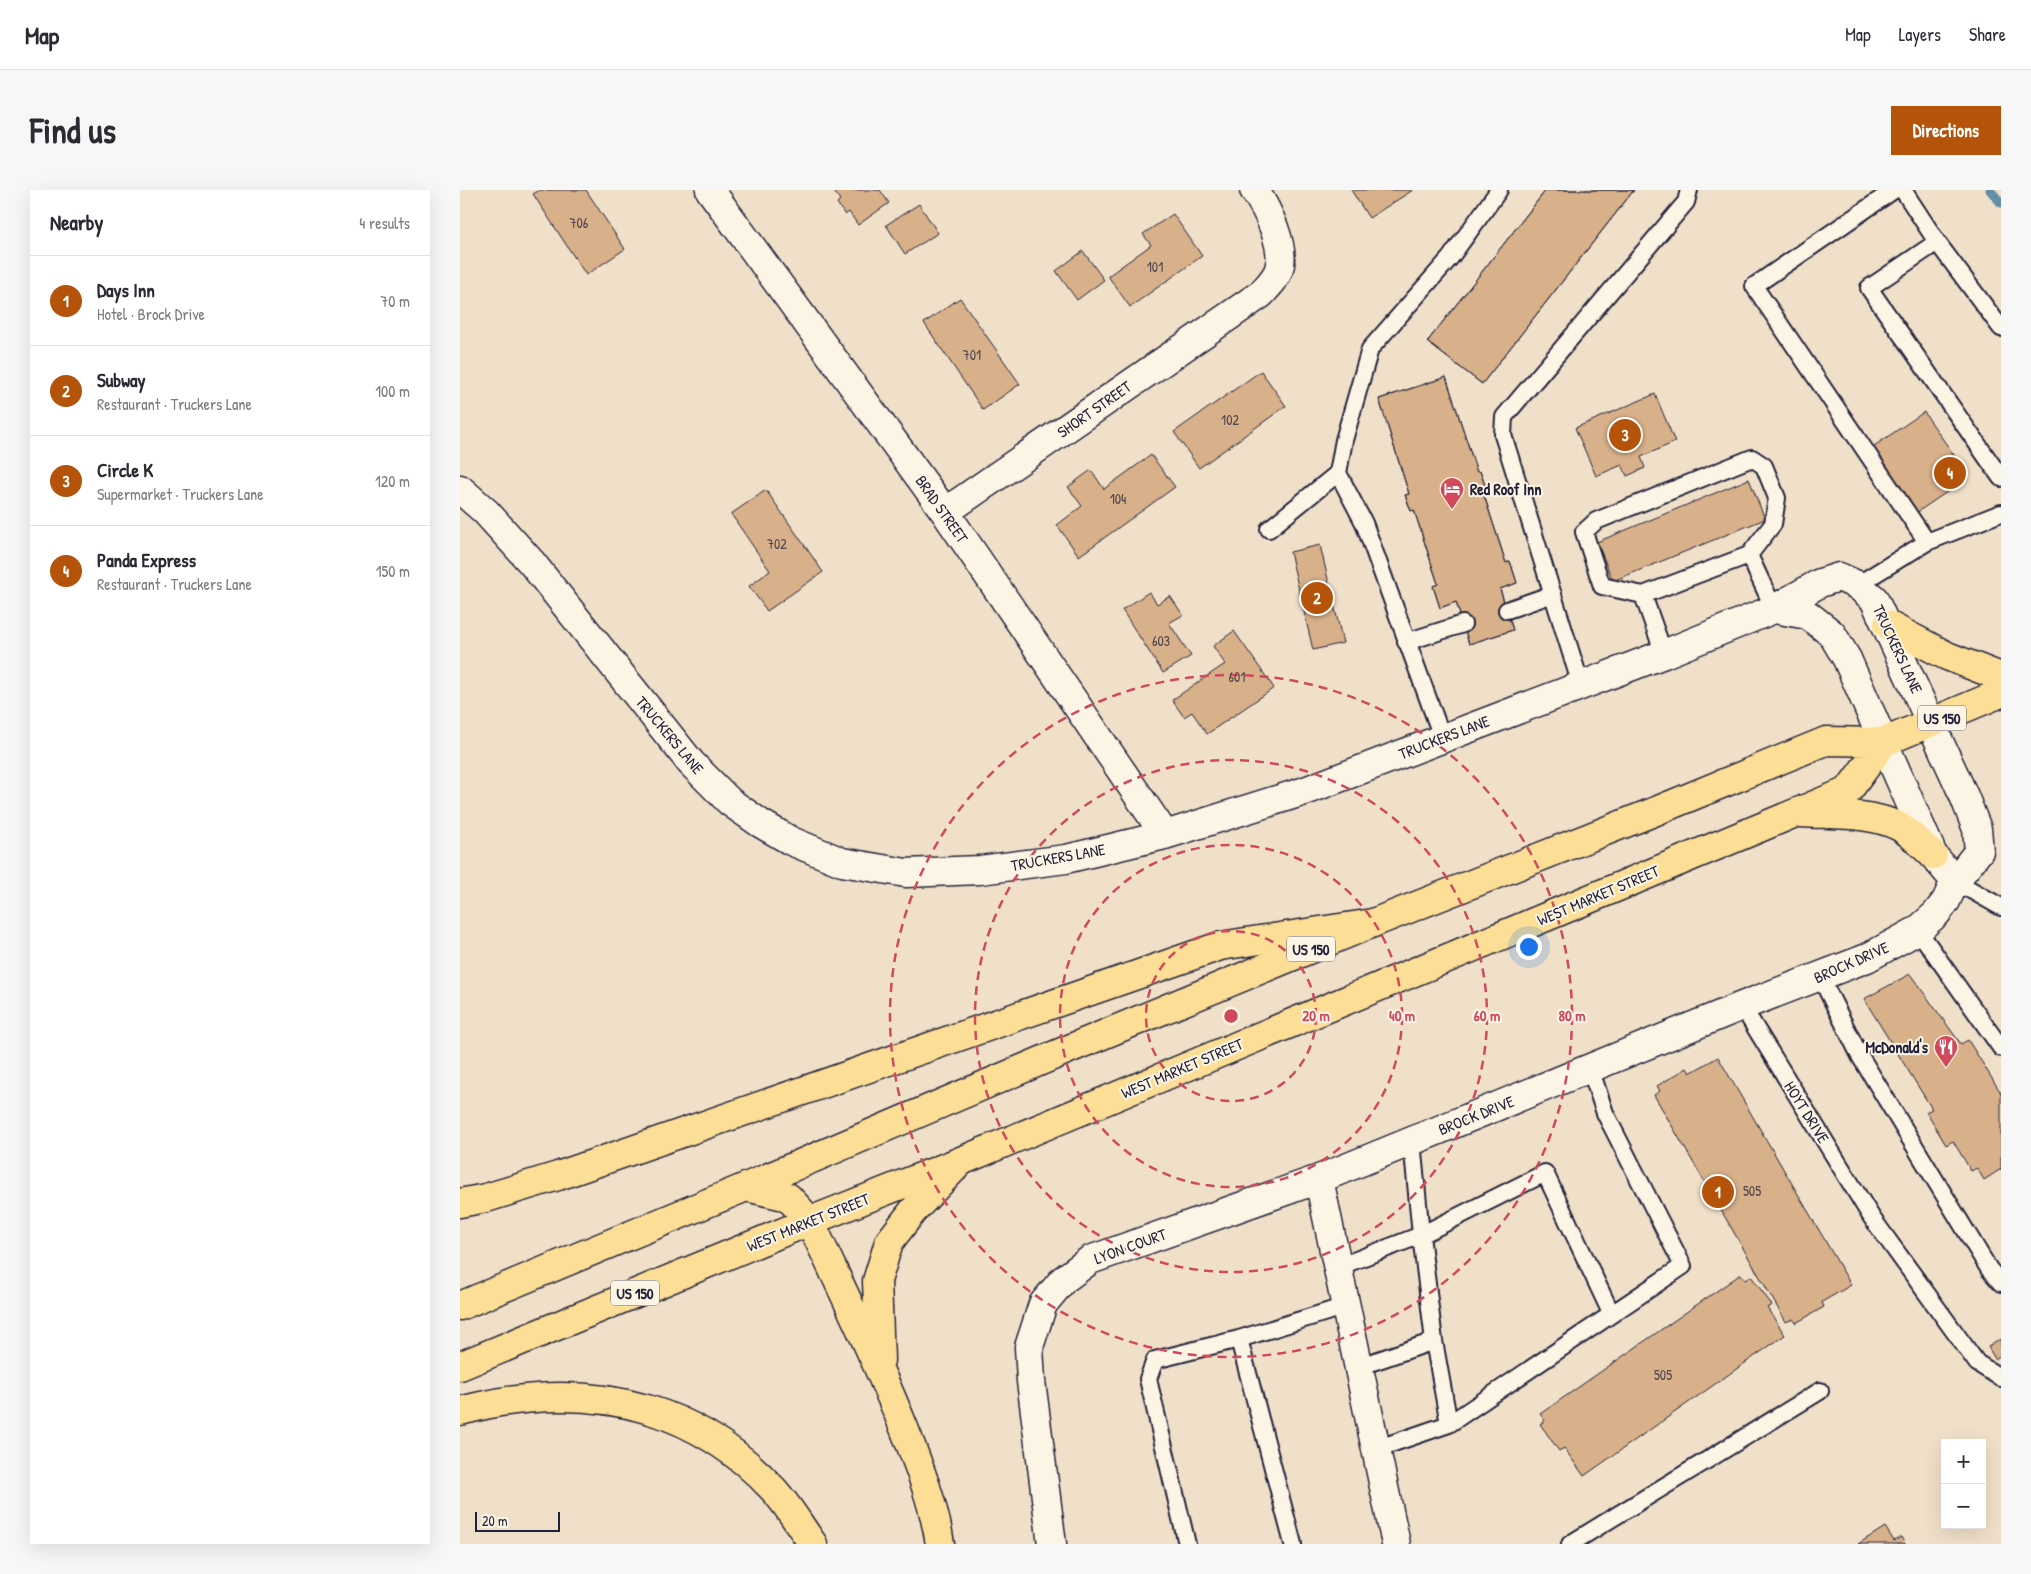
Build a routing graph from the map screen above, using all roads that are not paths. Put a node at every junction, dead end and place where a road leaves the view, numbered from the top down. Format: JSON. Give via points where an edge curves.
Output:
{"nodes":[{"id":1,"x":710,"y":190,"type":"edge"},
{"id":2,"x":1254,"y":190,"type":"edge"},
{"id":3,"x":1499,"y":190,"type":"edge"},
{"id":4,"x":1689,"y":190,"type":"edge"},
{"id":5,"x":1894,"y":190,"type":"edge"},
{"id":6,"x":1903,"y":190,"type":"edge"},
{"id":7,"x":1937,"y":242,"type":"junction"},
{"id":8,"x":2001,"y":328,"type":"edge"},
{"id":9,"x":1338,"y":473,"type":"junction"},
{"id":10,"x":2001,"y":478,"type":"edge"},
{"id":11,"x":460,"y":490,"type":"edge"},
{"id":12,"x":945,"y":512,"type":"junction"},
{"id":13,"x":2001,"y":513,"type":"edge"},
{"id":14,"x":1269,"y":529,"type":"dead end"},
{"id":15,"x":1927,"y":542,"type":"junction"},
{"id":16,"x":1749,"y":555,"type":"junction"},
{"id":17,"x":1857,"y":585,"type":"junction"},
{"id":18,"x":1553,"y":594,"type":"junction"},
{"id":19,"x":1642,"y":595,"type":"junction"},
{"id":20,"x":1774,"y":608,"type":"junction"},
{"id":21,"x":1507,"y":610,"type":"dead end"},
{"id":22,"x":1463,"y":624,"type":"dead end"},
{"id":23,"x":1888,"y":625,"type":"junction"},
{"id":24,"x":1406,"y":642,"type":"junction"},
{"id":25,"x":1664,"y":654,"type":"junction"},
{"id":26,"x":2001,"y":677,"type":"edge"},
{"id":27,"x":1581,"y":685,"type":"junction"},
{"id":28,"x":2001,"y":693,"type":"edge"},
{"id":29,"x":1931,"y":722,"type":"junction"},
{"id":30,"x":1442,"y":738,"type":"junction"},
{"id":31,"x":1884,"y":742,"type":"junction"},
{"id":32,"x":1795,"y":812,"type":"junction"},
{"id":33,"x":1164,"y":835,"type":"junction"},
{"id":34,"x":1933,"y":855,"type":"junction"},
{"id":35,"x":1955,"y":881,"type":"junction"},
{"id":36,"x":2001,"y":907,"type":"edge"},
{"id":37,"x":1373,"y":923,"type":"junction"},
{"id":38,"x":1918,"y":930,"type":"junction"},
{"id":39,"x":1820,"y":976,"type":"junction"},
{"id":40,"x":1742,"y":1006,"type":"junction"},
{"id":41,"x":2001,"y":1048,"type":"edge"},
{"id":42,"x":1590,"y":1068,"type":"junction"},
{"id":43,"x":1412,"y":1141,"type":"junction"},
{"id":44,"x":961,"y":1161,"type":"junction"},
{"id":45,"x":1319,"y":1179,"type":"junction"},
{"id":46,"x":746,"y":1187,"type":"junction"},
{"id":47,"x":460,"y":1203,"type":"edge"},
{"id":48,"x":810,"y":1221,"type":"junction"},
{"id":49,"x":1421,"y":1235,"type":"junction"},
{"id":50,"x":1338,"y":1267,"type":"junction"},
{"id":51,"x":2001,"y":1283,"type":"edge"},
{"id":52,"x":460,"y":1306,"type":"edge"},
{"id":53,"x":1346,"y":1306,"type":"junction"},
{"id":54,"x":1611,"y":1313,"type":"junction"},
{"id":55,"x":1239,"y":1339,"type":"junction"},
{"id":56,"x":1434,"y":1342,"type":"junction"},
{"id":57,"x":460,"y":1366,"type":"edge"},
{"id":58,"x":1358,"y":1367,"type":"junction"},
{"id":59,"x":880,"y":1372,"type":"junction"},
{"id":60,"x":2001,"y":1378,"type":"edge"},
{"id":61,"x":1820,"y":1391,"type":"dead end"},
{"id":62,"x":460,"y":1411,"type":"edge"},
{"id":63,"x":1449,"y":1424,"type":"junction"},
{"id":64,"x":1376,"y":1450,"type":"junction"},
{"id":65,"x":813,"y":1544,"type":"edge"},
{"id":66,"x":940,"y":1544,"type":"edge"},
{"id":67,"x":1052,"y":1544,"type":"edge"},
{"id":68,"x":1187,"y":1544,"type":"edge"},
{"id":69,"x":1293,"y":1544,"type":"edge"},
{"id":70,"x":1396,"y":1544,"type":"edge"},
{"id":71,"x":1570,"y":1544,"type":"edge"}],
"edges":[{"from":1,"to":12,"type":"street","name":"BRAD STREET"},
{"from":2,"to":12,"type":"street","name":"SHORT STREET","via":[[1279,242],[1281,259],[1279,270],[1261,294]]},
{"from":3,"to":9,"type":"lane","via":[[1450,258],[1370,349]]},
{"from":4,"to":18,"type":"lane","via":[[1686,202],[1504,417],[1503,435]]},
{"from":5,"to":15,"type":"lane","via":[[1754,286]]},
{"from":6,"to":7,"type":"lane"},
{"from":7,"to":8,"type":"lane"},
{"from":7,"to":10,"type":"lane","via":[[1869,288]]},
{"from":9,"to":14,"type":"lane"},
{"from":9,"to":24,"type":"lane","via":[[1364,523]]},
{"from":11,"to":33,"type":"street","name":"TRUCKERS LANE","via":[[486,512],[532,563],[691,763],[730,802],[791,840],[842,862],[906,873],[980,870],[1066,858]]},
{"from":12,"to":33,"type":"street","name":"BRAD STREET"},
{"from":13,"to":15,"type":"lane"},
{"from":15,"to":17,"type":"lane"},
{"from":16,"to":19,"type":"lane"},
{"from":16,"to":19,"type":"lane","via":[[1773,524],[1777,498],[1764,466],[1752,458],[1596,521],[1584,532],[1602,586]]},
{"from":16,"to":20,"type":"lane"},
{"from":17,"to":20,"type":"street","name":"TRUCKERS LANE","via":[[1839,577],[1820,583]]},
{"from":17,"to":23,"type":"street","name":"TRUCKERS LANE","via":[[1874,599]]},
{"from":18,"to":21,"type":"lane"},
{"from":18,"to":27,"type":"lane"},
{"from":19,"to":25,"type":"lane"},
{"from":20,"to":25,"type":"street","name":"TRUCKERS LANE"},
{"from":20,"to":31,"type":"street","via":[[1808,615],[1832,634],[1847,659]]},
{"from":22,"to":24,"type":"lane"},
{"from":23,"to":26,"type":"main road","via":[[1947,656]]},
{"from":23,"to":29,"type":"street","name":"TRUCKERS LANE"},
{"from":24,"to":30,"type":"lane"},
{"from":25,"to":27,"type":"street","name":"TRUCKERS LANE"},
{"from":27,"to":30,"type":"street","name":"TRUCKERS LANE"},
{"from":28,"to":29,"type":"main road","number":"US 150"},
{"from":29,"to":31,"type":"main road","number":"US 150"},
{"from":29,"to":35,"type":"street","name":"BROCK DRIVE","via":[[1977,829],[1979,851]]},
{"from":30,"to":33,"type":"street","name":"TRUCKERS LANE","via":[[1305,791]]},
{"from":31,"to":32,"type":"main road","name":"WEST MARKET STREET","number":"US 150","via":[[1848,791]]},
{"from":31,"to":34,"type":"street"},
{"from":31,"to":37,"type":"main road","number":"US 150","via":[[1826,741]]},
{"from":32,"to":34,"type":"main road","via":[[1857,816],[1886,822],[1901,828]]},
{"from":32,"to":44,"type":"main road","name":"WEST MARKET STREET","number":"US 150"},
{"from":34,"to":35,"type":"street"},
{"from":35,"to":36,"type":"lane"},
{"from":35,"to":38,"type":"street","name":"BROCK DRIVE","via":[[1946,901]]},
{"from":37,"to":46,"type":"main road","number":"US 150"},
{"from":37,"to":47,"type":"main road","via":[[1220,946],[558,1176]]},
{"from":38,"to":39,"type":"street","name":"BROCK DRIVE","via":[[1867,958]]},
{"from":38,"to":41,"type":"lane"},
{"from":39,"to":40,"type":"street","name":"BROCK DRIVE"},
{"from":39,"to":51,"type":"lane","via":[[1860,1056],[1989,1269]]},
{"from":40,"to":42,"type":"street","name":"BROCK DRIVE"},
{"from":40,"to":60,"type":"lane","name":"HOYT DRIVE","via":[[1872,1218],[1977,1363]]},
{"from":42,"to":43,"type":"street","name":"BROCK DRIVE"},
{"from":42,"to":54,"type":"lane","via":[[1605,1113],[1683,1266]]},
{"from":43,"to":45,"type":"street","name":"BROCK DRIVE"},
{"from":43,"to":49,"type":"lane"},
{"from":44,"to":48,"type":"main road","name":"WEST MARKET STREET","number":"US 150"},
{"from":44,"to":59,"type":"main road","via":[[913,1211],[889,1242],[877,1281]]},
{"from":45,"to":50,"type":"street"},
{"from":45,"to":67,"type":"street","name":"LYON COURT","via":[[1090,1260],[1063,1280],[1043,1304],[1029,1347]]},
{"from":46,"to":48,"type":"main road","via":[[788,1197]]},
{"from":46,"to":52,"type":"main road","number":"US 150"},
{"from":48,"to":57,"type":"main road","name":"WEST MARKET STREET","number":"US 150"},
{"from":48,"to":59,"type":"main road"},
{"from":49,"to":50,"type":"lane"},
{"from":49,"to":54,"type":"lane","via":[[1545,1173]]},
{"from":49,"to":56,"type":"lane"},
{"from":50,"to":53,"type":"street"},
{"from":53,"to":55,"type":"lane"},
{"from":53,"to":58,"type":"street"},
{"from":54,"to":63,"type":"lane"},
{"from":55,"to":68,"type":"lane","via":[[1155,1360],[1148,1379]]},
{"from":55,"to":69,"type":"lane"},
{"from":56,"to":58,"type":"lane"},
{"from":56,"to":63,"type":"lane"},
{"from":58,"to":64,"type":"street"},
{"from":59,"to":66,"type":"main road","via":[[921,1470]]},
{"from":61,"to":71,"type":"lane"},
{"from":62,"to":65,"type":"main road","via":[[500,1402],[568,1396],[615,1400],[652,1409],[684,1422],[730,1449],[774,1489]]},
{"from":63,"to":64,"type":"lane"},
{"from":64,"to":70,"type":"street"}]}
